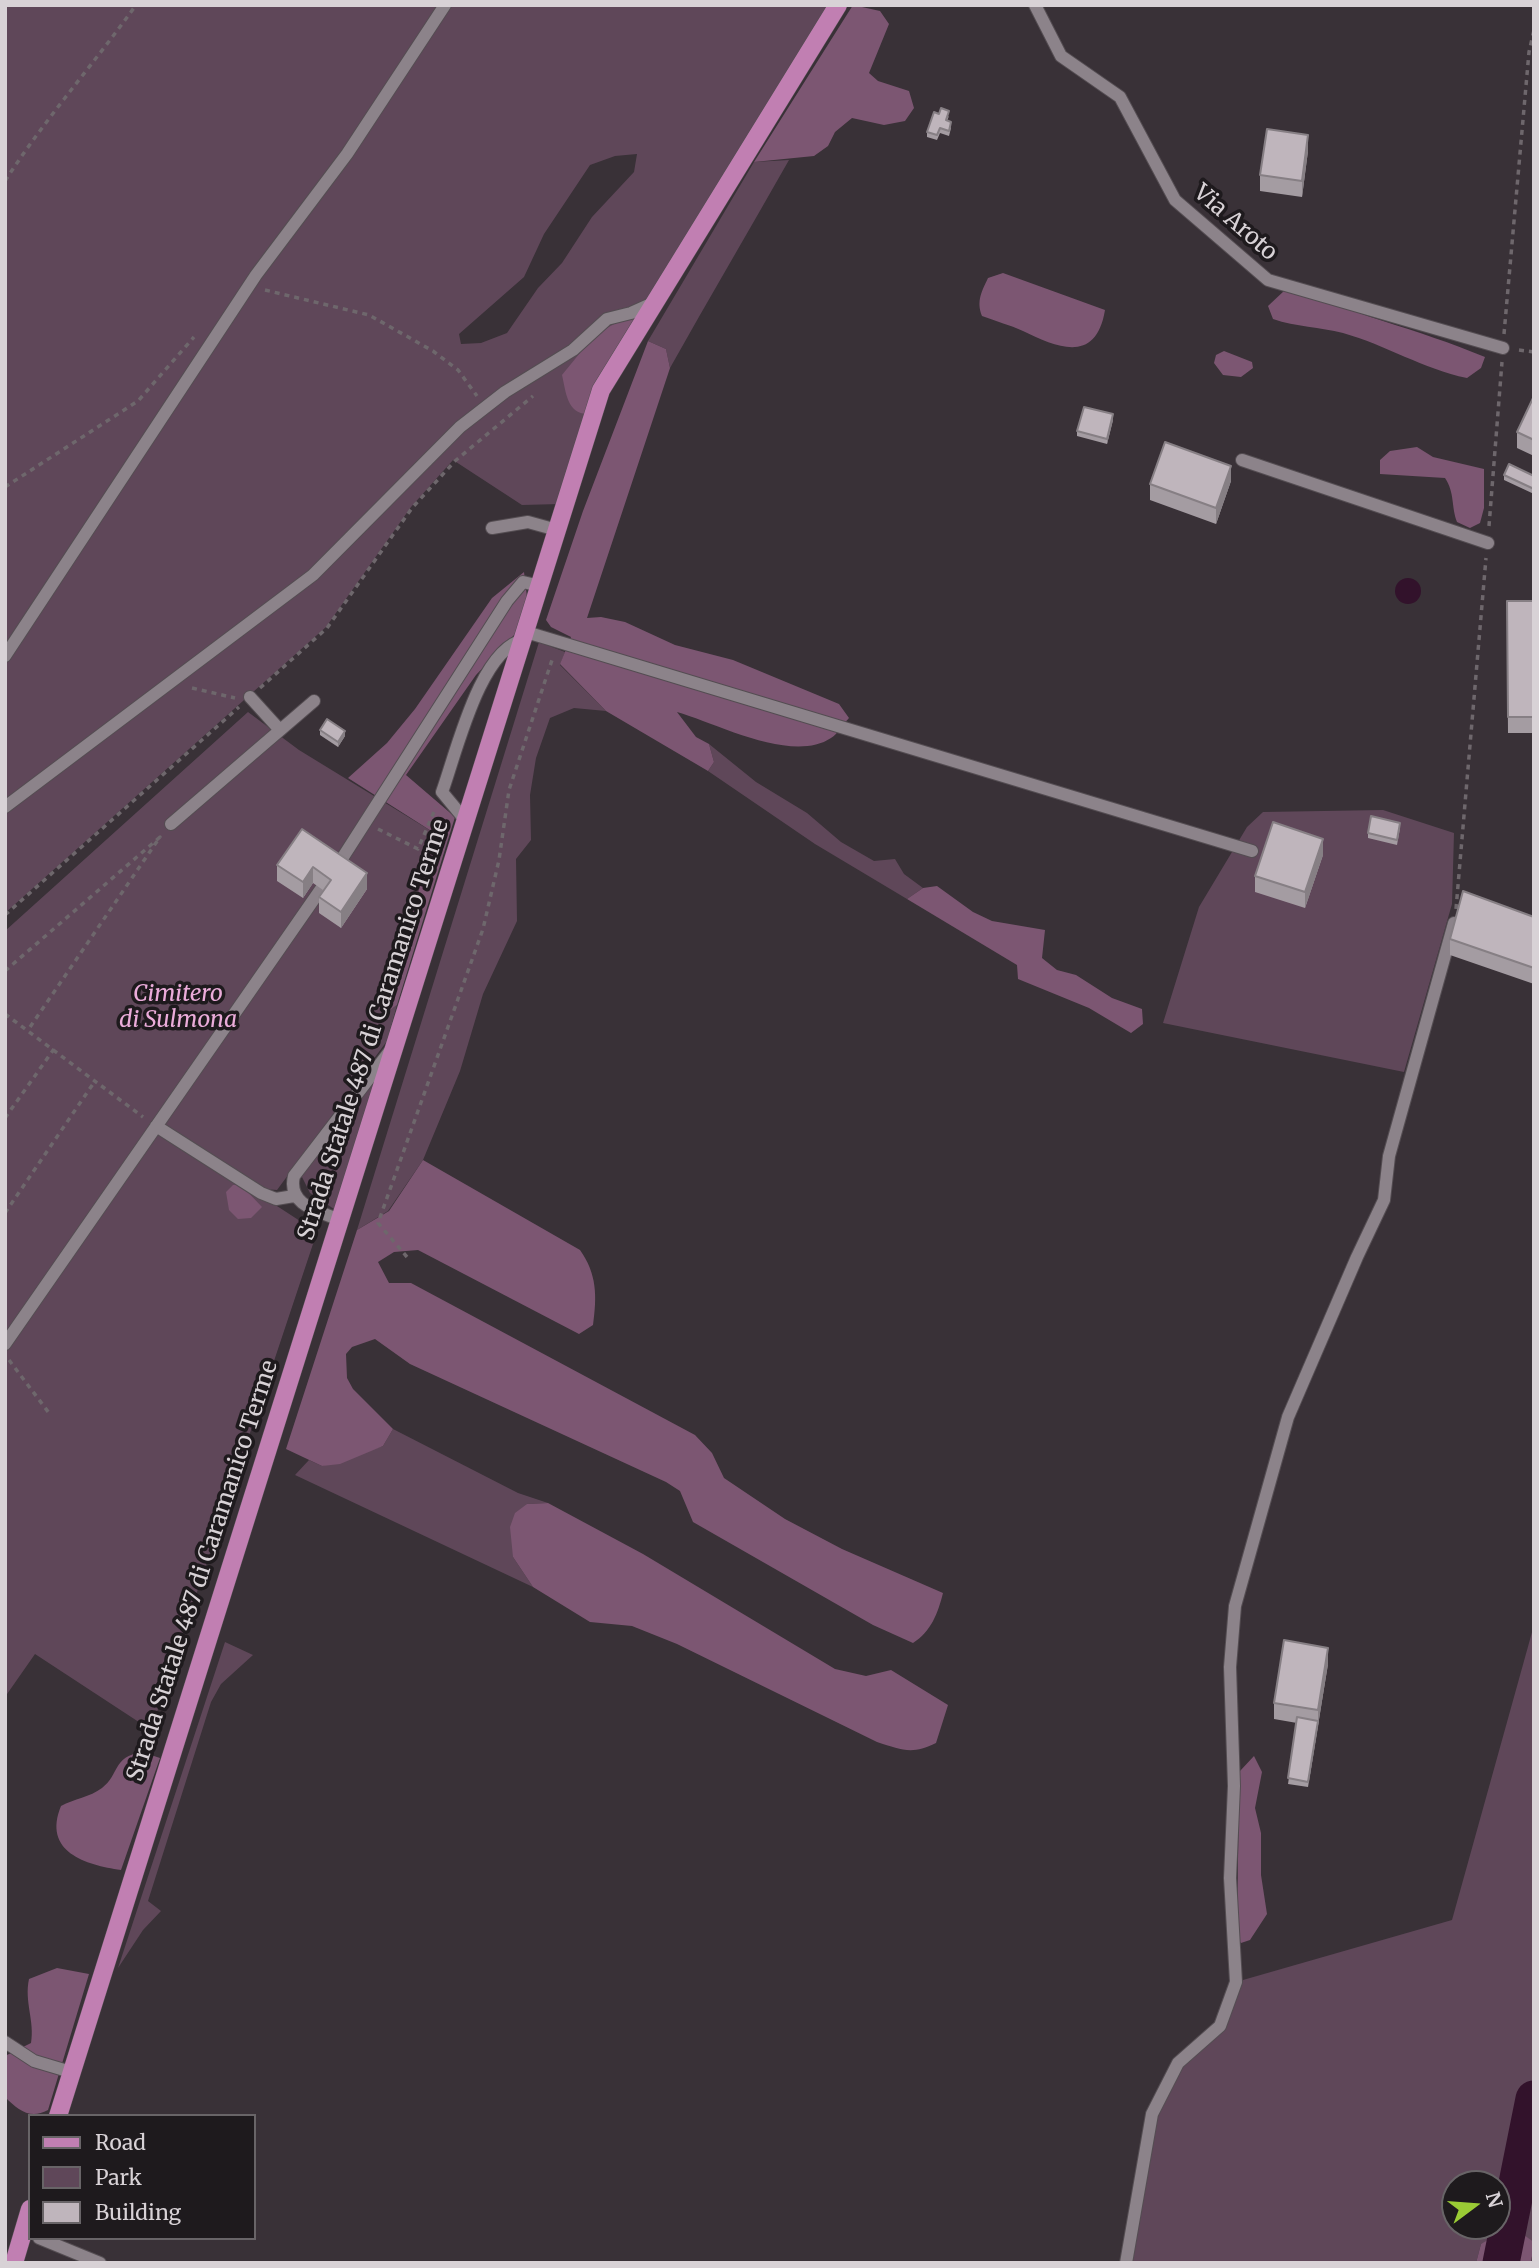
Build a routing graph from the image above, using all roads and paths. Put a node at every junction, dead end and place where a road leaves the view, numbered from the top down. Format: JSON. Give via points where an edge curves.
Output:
{"nodes":[{"id":1,"x":136,"y":5,"type":"edge"},
{"id":2,"x":445,"y":5,"type":"edge"},
{"id":3,"x":838,"y":5,"type":"edge"},
{"id":4,"x":1035,"y":5,"type":"edge"},
{"id":5,"x":1534,"y":30,"type":"edge"},
{"id":6,"x":5,"y":181,"type":"edge"},
{"id":7,"x":249,"y":286,"type":"junction"},
{"id":8,"x":651,"y":304,"type":"junction"},
{"id":9,"x":208,"y":348,"type":"junction"},
{"id":10,"x":1503,"y":348,"type":"junction"},
{"id":11,"x":534,"y":395,"type":"dead end"},
{"id":12,"x":490,"y":403,"type":"junction"},
{"id":13,"x":1242,"y":460,"type":"dead end"},
{"id":14,"x":455,"y":461,"type":"dead end"},
{"id":15,"x":5,"y":487,"type":"edge"},
{"id":16,"x":492,"y":528,"type":"dead end"},
{"id":17,"x":557,"y":530,"type":"junction"},
{"id":18,"x":1488,"y":543,"type":"junction"},
{"id":19,"x":540,"y":586,"type":"junction"},
{"id":20,"x":525,"y":636,"type":"junction"},
{"id":21,"x":558,"y":642,"type":"junction"},
{"id":22,"x":5,"y":656,"type":"edge"},
{"id":23,"x":164,"y":687,"type":"junction"},
{"id":24,"x":245,"y":701,"type":"joint"},
{"id":25,"x":314,"y":701,"type":"dead end"},
{"id":26,"x":279,"y":729,"type":"junction"},
{"id":27,"x":442,"y":792,"type":"junction"},
{"id":28,"x":5,"y":807,"type":"edge"},
{"id":29,"x":466,"y":821,"type":"junction"},
{"id":30,"x":365,"y":822,"type":"junction"},
{"id":31,"x":171,"y":824,"type":"dead end"},
{"id":32,"x":1252,"y":851,"type":"dead end"},
{"id":33,"x":336,"y":868,"type":"edge"},
{"id":34,"x":321,"y":889,"type":"edge"},
{"id":35,"x":1455,"y":920,"type":"joint"},
{"id":36,"x":5,"y":971,"type":"edge"},
{"id":37,"x":5,"y":1013,"type":"edge"},
{"id":38,"x":28,"y":1030,"type":"junction"},
{"id":39,"x":392,"y":1048,"type":"junction"},
{"id":40,"x":54,"y":1049,"type":"junction"},
{"id":41,"x":95,"y":1080,"type":"junction"},
{"id":42,"x":5,"y":1118,"type":"edge"},
{"id":43,"x":156,"y":1126,"type":"junction"},
{"id":44,"x":294,"y":1196,"type":"junction"},
{"id":45,"x":5,"y":1213,"type":"edge"},
{"id":46,"x":340,"y":1220,"type":"junction"},
{"id":47,"x":407,"y":1257,"type":"dead end"},
{"id":48,"x":5,"y":1344,"type":"edge"},
{"id":49,"x":5,"y":1356,"type":"edge"},
{"id":50,"x":48,"y":1413,"type":"dead end"},
{"id":51,"x":5,"y":2042,"type":"edge"},
{"id":52,"x":71,"y":2072,"type":"junction"},
{"id":53,"x":59,"y":2114,"type":"edge"},
{"id":54,"x":28,"y":2240,"type":"edge"},
{"id":55,"x":43,"y":2240,"type":"edge"},
{"id":56,"x":14,"y":2263,"type":"edge"},
{"id":57,"x":100,"y":2263,"type":"edge"},
{"id":58,"x":1126,"y":2263,"type":"edge"}],
"edges":[{"from":1,"to":6,"type":"path","via":[[88,72],[40,127]]},
{"from":2,"to":7,"type":"street","via":[[347,154]]},
{"from":3,"to":8,"type":"main road","name":"Strada Statale 487 di Caramanico Terme"},
{"from":4,"to":10,"type":"street","name":"Via Aroto","via":[[1061,56],[1120,97],[1175,200],[1268,280]]},
{"from":5,"to":10,"type":"path"},
{"from":7,"to":9,"type":"street"},
{"from":7,"to":12,"type":"path","via":[[369,315],[433,351],[458,370],[471,391]]},
{"from":8,"to":12,"type":"street","via":[[607,318],[573,350]]},
{"from":8,"to":17,"type":"main road","name":"Strada Statale 487 di Caramanico Terme","via":[[601,390]]},
{"from":9,"to":15,"type":"path","via":[[205,336],[196,334],[138,401]]},
{"from":9,"to":22,"type":"street"},
{"from":10,"to":18,"type":"path"},
{"from":11,"to":14,"type":"path"},
{"from":12,"to":23,"type":"street","via":[[436,448],[313,575]]},
{"from":13,"to":18,"type":"street"},
{"from":16,"to":17,"type":"street","via":[[528,522]]},
{"from":17,"to":19,"type":"main road","name":"Strada Statale 487 di Caramanico Terme"},
{"from":18,"to":35,"type":"path"},
{"from":19,"to":20,"type":"main road","name":"Strada Statale 487 di Caramanico Terme"},
{"from":19,"to":30,"type":"street","via":[[523,583],[508,601]]},
{"from":20,"to":21,"type":"street"},
{"from":20,"to":27,"type":"street","via":[[485,671]]},
{"from":20,"to":29,"type":"main road","name":"Strada Statale 487 di Caramanico Terme"},
{"from":21,"to":32,"type":"street"},
{"from":21,"to":47,"type":"path","via":[[509,790],[483,929],[378,1223]]},
{"from":23,"to":24,"type":"path","via":[[167,691],[191,688]]},
{"from":23,"to":28,"type":"street"},
{"from":24,"to":26,"type":"street"},
{"from":25,"to":26,"type":"street"},
{"from":26,"to":31,"type":"street"},
{"from":27,"to":29,"type":"street"},
{"from":27,"to":30,"type":"path","via":[[418,849]]},
{"from":29,"to":39,"type":"main road","name":"Strada Statale 487 di Caramanico Terme"},
{"from":30,"to":33,"type":"street"},
{"from":34,"to":43,"type":"street"},
{"from":35,"to":58,"type":"street","via":[[1389,1156],[1384,1200],[1288,1417],[1235,1606],[1230,1667],[1234,1786],[1230,1878],[1236,1982],[1220,2025],[1178,2063],[1153,2114]]},
{"from":36,"to":38,"type":"path","via":[[160,837]]},
{"from":37,"to":38,"type":"path"},
{"from":38,"to":40,"type":"path"},
{"from":39,"to":44,"type":"street","via":[[294,1176]]},
{"from":39,"to":46,"type":"main road","name":"Strada Statale 487 di Caramanico Terme"},
{"from":40,"to":41,"type":"path"},
{"from":40,"to":42,"type":"path"},
{"from":41,"to":43,"type":"path"},
{"from":41,"to":45,"type":"path"},
{"from":43,"to":44,"type":"street","via":[[261,1193],[275,1199]]},
{"from":43,"to":48,"type":"street"},
{"from":44,"to":46,"type":"street"},
{"from":46,"to":52,"type":"main road","name":"Strada Statale 487 di Caramanico Terme"},
{"from":49,"to":50,"type":"path"},
{"from":51,"to":52,"type":"street","via":[[34,2061]]},
{"from":52,"to":53,"type":"main road","name":"Strada Statale 487 di Caramanico Terme"},
{"from":54,"to":56,"type":"main road"},
{"from":55,"to":57,"type":"street"}]}
